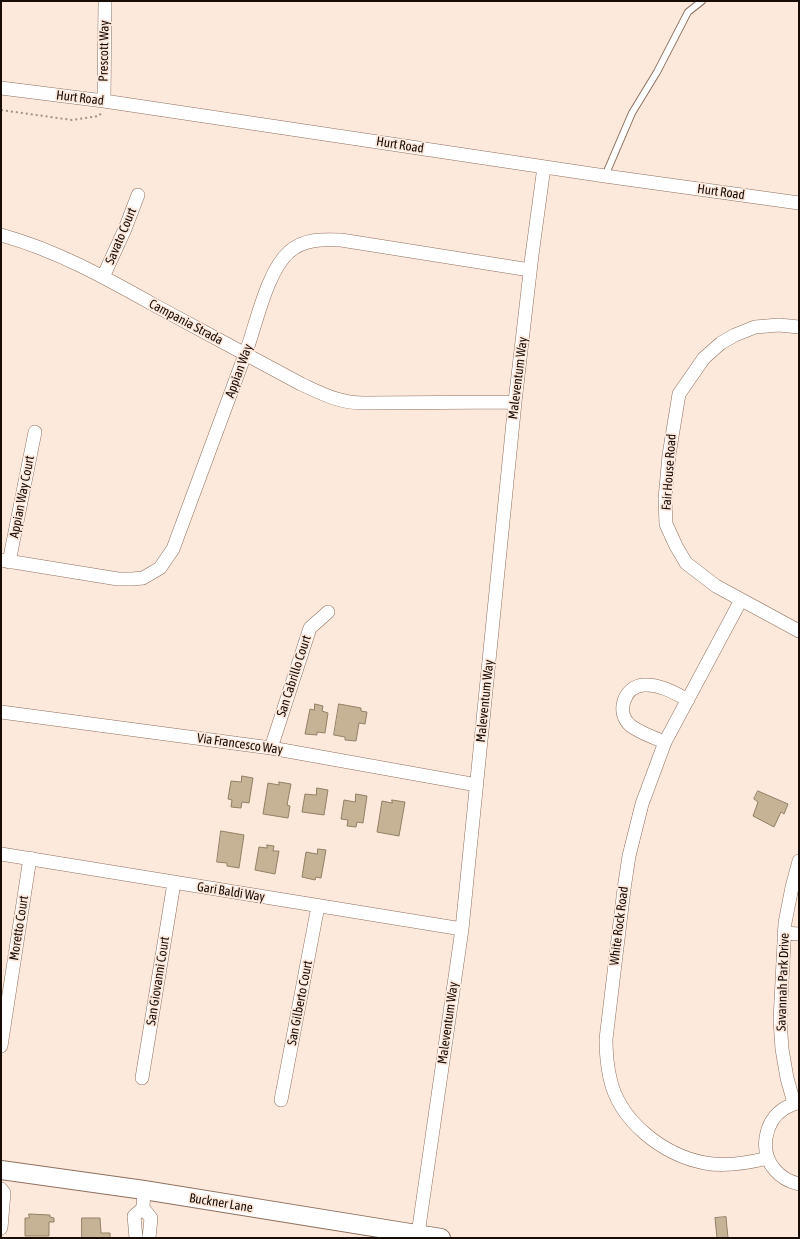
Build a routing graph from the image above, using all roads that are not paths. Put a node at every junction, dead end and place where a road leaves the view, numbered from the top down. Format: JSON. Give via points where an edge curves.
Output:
{"nodes":[{"id":1,"x":105,"y":1,"type":"edge"},
{"id":2,"x":702,"y":1,"type":"edge"},
{"id":3,"x":1,"y":88,"type":"edge"},
{"id":4,"x":109,"y":102,"type":"junction"},
{"id":5,"x":544,"y":167,"type":"junction"},
{"id":6,"x":605,"y":176,"type":"junction"},
{"id":7,"x":138,"y":195,"type":"dead end"},
{"id":8,"x":799,"y":203,"type":"edge"},
{"id":9,"x":1,"y":235,"type":"edge"},
{"id":10,"x":530,"y":270,"type":"junction"},
{"id":11,"x":103,"y":277,"type":"junction"},
{"id":12,"x":799,"y":328,"type":"edge"},
{"id":13,"x":245,"y":354,"type":"junction"},
{"id":14,"x":515,"y":402,"type":"junction"},
{"id":15,"x":35,"y":432,"type":"dead end"},
{"id":16,"x":5,"y":561,"type":"edge"},
{"id":17,"x":741,"y":600,"type":"junction"},
{"id":18,"x":328,"y":612,"type":"dead end"},
{"id":19,"x":799,"y":631,"type":"edge"},
{"id":20,"x":688,"y":700,"type":"junction"},
{"id":21,"x":1,"y":712,"type":"edge"},
{"id":22,"x":665,"y":742,"type":"junction"},
{"id":23,"x":271,"y":748,"type":"junction"},
{"id":24,"x":477,"y":785,"type":"junction"},
{"id":25,"x":1,"y":854,"type":"edge"},
{"id":26,"x":30,"y":858,"type":"junction"},
{"id":27,"x":799,"y":861,"type":"edge"},
{"id":28,"x":174,"y":883,"type":"junction"},
{"id":29,"x":318,"y":906,"type":"junction"},
{"id":30,"x":462,"y":929,"type":"junction"},
{"id":31,"x":784,"y":933,"type":"junction"},
{"id":32,"x":799,"y":934,"type":"edge"},
{"id":33,"x":1,"y":1046,"type":"edge"},
{"id":34,"x":142,"y":1078,"type":"dead end"},
{"id":35,"x":281,"y":1100,"type":"dead end"},
{"id":36,"x":795,"y":1103,"type":"edge"},
{"id":37,"x":768,"y":1158,"type":"junction"},
{"id":38,"x":1,"y":1170,"type":"edge"},
{"id":39,"x":799,"y":1184,"type":"edge"},
{"id":40,"x":1,"y":1190,"type":"edge"},
{"id":41,"x":144,"y":1190,"type":"junction"},
{"id":42,"x":143,"y":1208,"type":"junction"},
{"id":43,"x":1,"y":1228,"type":"edge"},
{"id":44,"x":418,"y":1234,"type":"junction"},
{"id":45,"x":136,"y":1238,"type":"edge"},
{"id":46,"x":149,"y":1238,"type":"edge"},
{"id":47,"x":441,"y":1238,"type":"edge"}],
"edges":[{"from":1,"to":4,"type":"street","name":"Prescott Way"},
{"from":2,"to":6,"type":"lane","via":[[688,12],[658,72],[632,113]]},
{"from":3,"to":4,"type":"street","name":"Hurt Road"},
{"from":4,"to":5,"type":"street","name":"Hurt Road"},
{"from":5,"to":6,"type":"street","name":"Hurt Road"},
{"from":5,"to":10,"type":"street","name":"Maleventum Way"},
{"from":6,"to":8,"type":"street","name":"Hurt Road"},
{"from":7,"to":11,"type":"street","name":"Savato Court"},
{"from":9,"to":11,"type":"street","name":"Campania Strada","via":[[64,258]]},
{"from":10,"to":13,"type":"street","name":"Appian Way","via":[[340,240],[308,242],[289,252],[275,272],[266,289]]},
{"from":10,"to":14,"type":"street","name":"Maleventum Way"},
{"from":11,"to":13,"type":"street","name":"Campania Strada"},
{"from":12,"to":17,"type":"street","name":"Fair House Road","via":[[779,325],[756,327],[735,335],[704,358],[679,394],[669,455],[665,499],[666,524],[686,563],[716,586]]},
{"from":13,"to":14,"type":"street","name":"Campania Strada","via":[[326,396],[344,402]]},
{"from":13,"to":16,"type":"street","name":"Appian Way","via":[[173,549],[160,568],[143,578],[118,579]]},
{"from":14,"to":24,"type":"street","name":"Maleventum Way"},
{"from":15,"to":16,"type":"street","name":"Appian Way Court"},
{"from":17,"to":19,"type":"street","name":"Fair House Road"},
{"from":17,"to":20,"type":"street","name":"White Rock Road"},
{"from":18,"to":23,"type":"street","name":"San Cabrillo Court","via":[[310,628]]},
{"from":20,"to":22,"type":"street","name":"White Rock Road"},
{"from":20,"to":22,"type":"street","via":[[656,686],[644,685],[632,689],[624,700],[624,717],[631,726]]},
{"from":21,"to":23,"type":"street","name":"Via Francesco Way"},
{"from":22,"to":37,"type":"street","name":"White Rock Road","via":[[642,804],[629,856],[606,1039],[610,1079],[618,1100],[631,1119],[658,1143],[674,1152],[705,1163],[728,1164]]},
{"from":23,"to":24,"type":"street","name":"Via Francesco Way"},
{"from":24,"to":30,"type":"street","name":"Maleventum Way"},
{"from":25,"to":26,"type":"street","name":"Gari Baldi Way"},
{"from":26,"to":28,"type":"street","name":"Gari Baldi Way"},
{"from":26,"to":33,"type":"street","name":"Moretto Court"},
{"from":27,"to":31,"type":"street","name":"Savannah Park Drive"},
{"from":28,"to":29,"type":"street","name":"Gari Baldi Way"},
{"from":28,"to":34,"type":"street","name":"San Giovanni Court"},
{"from":29,"to":30,"type":"street","name":"Gari Baldi Way"},
{"from":29,"to":35,"type":"street","name":"San Gilberto Court"},
{"from":30,"to":44,"type":"street","name":"Maleventum Way"},
{"from":31,"to":32,"type":"street"},
{"from":31,"to":36,"type":"street","name":"Savannah Park Drive","via":[[780,1020],[787,1078]]},
{"from":36,"to":37,"type":"street","via":[[779,1112],[772,1120],[766,1133]]},
{"from":37,"to":39,"type":"street","via":[[775,1171],[789,1181]]},
{"from":38,"to":41,"type":"main road","name":"Buckner Lane"},
{"from":40,"to":43,"type":"street","via":[[4,1194]]},
{"from":41,"to":42,"type":"street"},
{"from":41,"to":44,"type":"main road","name":"Buckner Lane"},
{"from":42,"to":45,"type":"street","via":[[134,1216]]},
{"from":42,"to":46,"type":"street","via":[[151,1218]]},
{"from":44,"to":47,"type":"main road","name":"Buckner Lane"}]}
